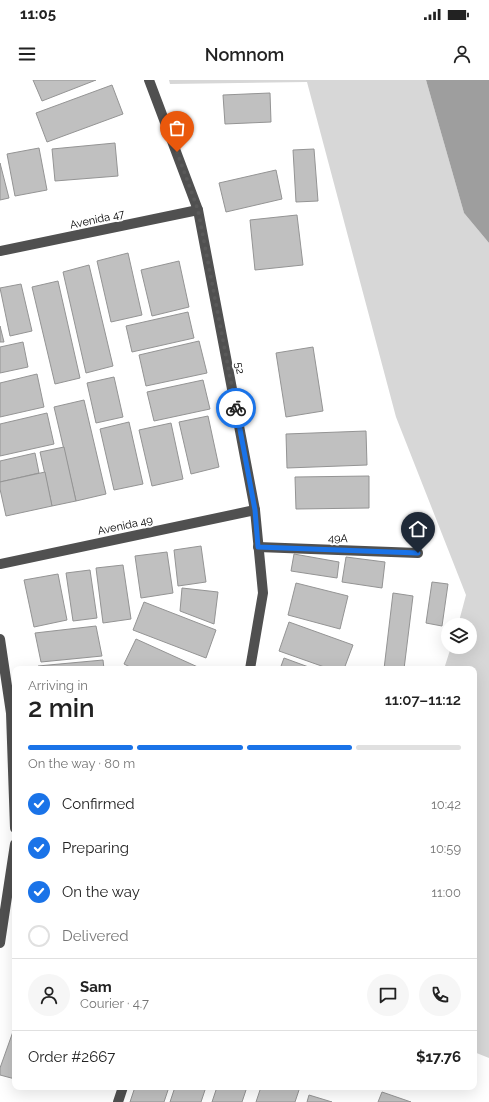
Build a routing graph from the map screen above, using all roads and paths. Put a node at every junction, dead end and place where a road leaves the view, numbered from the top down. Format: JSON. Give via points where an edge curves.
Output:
{"nodes":[{"id":1,"x":149,"y":80,"type":"edge"},
{"id":2,"x":198,"y":210,"type":"junction"},
{"id":3,"x":0,"y":251,"type":"edge"},
{"id":4,"x":255,"y":510,"type":"junction"},
{"id":5,"x":258,"y":547,"type":"junction"},
{"id":6,"x":418,"y":553,"type":"dead end"},
{"id":7,"x":0,"y":564,"type":"edge"},
{"id":8,"x":0,"y":639,"type":"edge"},
{"id":9,"x":251,"y":666,"type":"edge"},
{"id":10,"x":12,"y":742,"type":"edge"},
{"id":11,"x":12,"y":864,"type":"edge"},
{"id":12,"x":0,"y":943,"type":"edge"},
{"id":13,"x":122,"y":1090,"type":"edge"},
{"id":14,"x":118,"y":1102,"type":"edge"}],
"edges":[{"from":1,"to":2,"type":"street","name":"52"},
{"from":2,"to":3,"type":"street","name":"Avenida 47"},
{"from":2,"to":4,"type":"street","name":"52"},
{"from":4,"to":5,"type":"street","name":"52"},
{"from":4,"to":7,"type":"street","name":"Avenida 49"},
{"from":5,"to":6,"type":"street","name":"49A"},
{"from":5,"to":9,"type":"street","name":"52","via":[[263,593]]},
{"from":8,"to":10,"type":"street","via":[[11,713]]},
{"from":11,"to":12,"type":"street"},
{"from":13,"to":14,"type":"street"}]}
